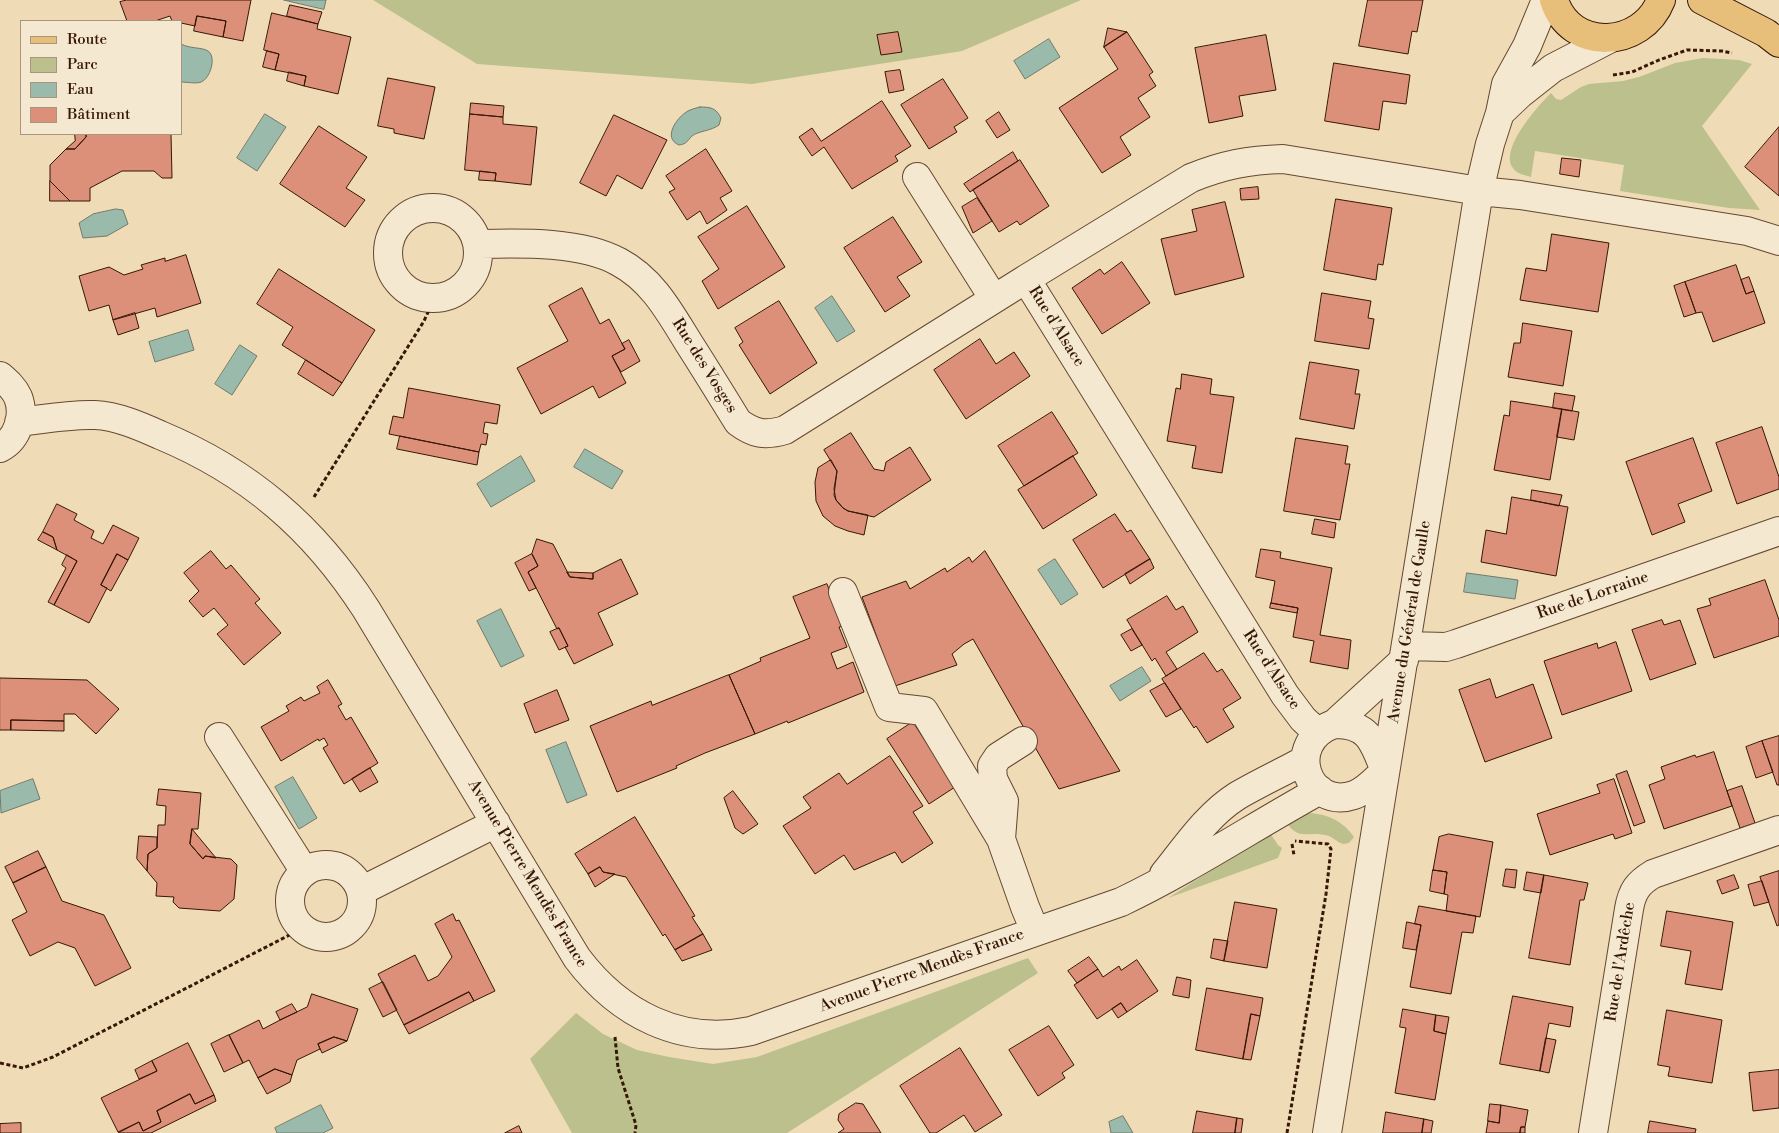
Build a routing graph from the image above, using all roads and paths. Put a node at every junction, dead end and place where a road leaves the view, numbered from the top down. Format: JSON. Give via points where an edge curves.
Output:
{"nodes":[{"id":1,"x":1546,"y":0,"type":"edge"},
{"id":2,"x":1554,"y":0,"type":"edge"},
{"id":3,"x":1660,"y":0,"type":"edge"},
{"id":4,"x":1702,"y":0,"type":"edge"},
{"id":5,"x":1610,"y":38,"type":"junction"},
{"id":6,"x":1779,"y":43,"type":"edge"},
{"id":7,"x":1739,"y":55,"type":"dead end"},
{"id":8,"x":1608,"y":76,"type":"dead end"},
{"id":9,"x":1500,"y":113,"type":"junction"},
{"id":10,"x":917,"y":177,"type":"dead end"},
{"id":11,"x":1479,"y":191,"type":"junction"},
{"id":12,"x":1779,"y":241,"type":"edge"},
{"id":13,"x":478,"y":244,"type":"junction"},
{"id":14,"x":1026,"y":279,"type":"junction"},
{"id":15,"x":434,"y":299,"type":"junction"},
{"id":16,"x":994,"y":299,"type":"junction"},
{"id":17,"x":0,"y":376,"type":"edge"},
{"id":18,"x":19,"y":422,"type":"junction"},
{"id":19,"x":0,"y":448,"type":"edge"},
{"id":20,"x":293,"y":519,"type":"junction"},
{"id":21,"x":1779,"y":531,"type":"edge"},
{"id":22,"x":843,"y":592,"type":"dead end"},
{"id":23,"x":1405,"y":653,"type":"junction"},
{"id":24,"x":1326,"y":728,"type":"junction"},
{"id":25,"x":219,"y":737,"type":"dead end"},
{"id":26,"x":1023,"y":741,"type":"dead end"},
{"id":27,"x":1305,"y":760,"type":"junction"},
{"id":28,"x":1385,"y":771,"type":"junction"},
{"id":29,"x":1329,"y":793,"type":"junction"},
{"id":30,"x":1378,"y":819,"type":"junction"},
{"id":31,"x":496,"y":823,"type":"junction"},
{"id":32,"x":1779,"y":830,"type":"edge"},
{"id":33,"x":1001,"y":838,"type":"junction"},
{"id":34,"x":1294,"y":855,"type":"dead end"},
{"id":35,"x":305,"y":872,"type":"junction"},
{"id":36,"x":1156,"y":885,"type":"junction"},
{"id":37,"x":361,"y":891,"type":"junction"},
{"id":38,"x":302,"y":929,"type":"junction"},
{"id":39,"x":1035,"y":931,"type":"junction"},
{"id":40,"x":615,"y":1031,"type":"dead end"},
{"id":41,"x":0,"y":1063,"type":"edge"},
{"id":42,"x":635,"y":1133,"type":"edge"},
{"id":43,"x":1288,"y":1133,"type":"edge"},
{"id":44,"x":1327,"y":1133,"type":"edge"},
{"id":45,"x":1594,"y":1133,"type":"edge"}],
"edges":[{"from":1,"to":9,"type":"street","name":"Avenue du Général de Gaulle","via":[[1527,46],[1506,84]]},
{"from":2,"to":5,"type":"main road","via":[[1565,20],[1578,31]]},
{"from":3,"to":5,"type":"main road","via":[[1652,16],[1641,27],[1626,35]]},
{"from":4,"to":6,"type":"main road"},
{"from":5,"to":9,"type":"street","name":"Avenue du Général de Gaulle","via":[[1553,68]]},
{"from":7,"to":8,"type":"path","via":[[1687,50],[1632,72]]},
{"from":9,"to":11,"type":"street","name":"Avenue du Général de Gaulle"},
{"from":10,"to":16,"type":"street"},
{"from":11,"to":12,"type":"street","via":[[1747,230]]},
{"from":11,"to":14,"type":"street","name":"Rue d'Alsace","via":[[1283,159],[1237,162],[1191,178]]},
{"from":11,"to":23,"type":"street","name":"Avenue du Général de Gaulle"},
{"from":13,"to":15,"type":"street","via":[[479,257],[468,282],[459,291]]},
{"from":13,"to":15,"type":"street","via":[[472,229],[461,217],[432,207],[403,219],[393,231],[388,246],[388,262],[394,276],[404,288],[418,296]]},
{"from":13,"to":16,"type":"street","name":"Rue des Vosges","via":[[542,244],[575,248],[618,261],[636,273],[658,294],[738,422],[756,433],[785,430]]},
{"from":14,"to":16,"type":"street","name":"Rue des Vosges"},
{"from":14,"to":24,"type":"street","name":"Rue d'Alsace","via":[[1285,696],[1303,719]]},
{"from":15,"to":20,"type":"path","via":[[424,321],[314,498]]},
{"from":17,"to":18,"type":"street","via":[[17,396],[21,409]]},
{"from":18,"to":19,"type":"street","via":[[14,435]]},
{"from":18,"to":20,"type":"street","name":"Avenue Pierre Mendès France","via":[[96,415],[146,428],[225,467]]},
{"from":20,"to":31,"type":"street","name":"Avenue Pierre Mendès France","via":[[349,582]]},
{"from":21,"to":23,"type":"street","name":"Rue de Lorraine","via":[[1456,644]]},
{"from":22,"to":33,"type":"street","via":[[889,707],[924,711]]},
{"from":23,"to":24,"type":"street"},
{"from":23,"to":28,"type":"street","name":"Avenue du Général de Gaulle"},
{"from":24,"to":27,"type":"street","via":[[1311,740]]},
{"from":24,"to":28,"type":"street","via":[[1347,724],[1358,728],[1375,746]]},
{"from":25,"to":35,"type":"street"},
{"from":26,"to":33,"type":"street","via":[[992,766],[993,779],[1004,802]]},
{"from":27,"to":29,"type":"street","via":[[1309,776]]},
{"from":27,"to":36,"type":"street","name":"Avenue Pierre Mendès France","via":[[1224,807],[1196,833]]},
{"from":28,"to":29,"type":"street","via":[[1355,794]]},
{"from":28,"to":30,"type":"street","name":"Avenue du Général de Gaulle"},
{"from":29,"to":30,"type":"street"},
{"from":29,"to":36,"type":"street","name":"Avenue Pierre Mendès France","via":[[1272,816]]},
{"from":30,"to":44,"type":"street","name":"Avenue du Général de Gaulle"},
{"from":31,"to":37,"type":"street"},
{"from":31,"to":39,"type":"street","name":"Avenue Pierre Mendès France","via":[[589,975],[630,1009],[658,1023],[687,1031],[716,1035],[751,1031]]},
{"from":32,"to":45,"type":"street","name":"Rue de l'Ardêche","via":[[1654,874],[1635,888]]},
{"from":33,"to":39,"type":"street"},
{"from":34,"to":43,"type":"path","via":[[1292,841],[1328,844],[1331,849]]},
{"from":35,"to":37,"type":"street","via":[[325,865],[339,867],[351,874]]},
{"from":35,"to":38,"type":"street","via":[[291,889],[289,903],[293,917]]},
{"from":36,"to":39,"type":"street","name":"Avenue Pierre Mendès France","via":[[1121,902]]},
{"from":37,"to":38,"type":"street","via":[[361,914],[354,926],[342,935],[314,936]]},
{"from":38,"to":41,"type":"path","via":[[53,1057],[23,1068]]},
{"from":40,"to":42,"type":"path","via":[[618,1068],[636,1125]]}]}
